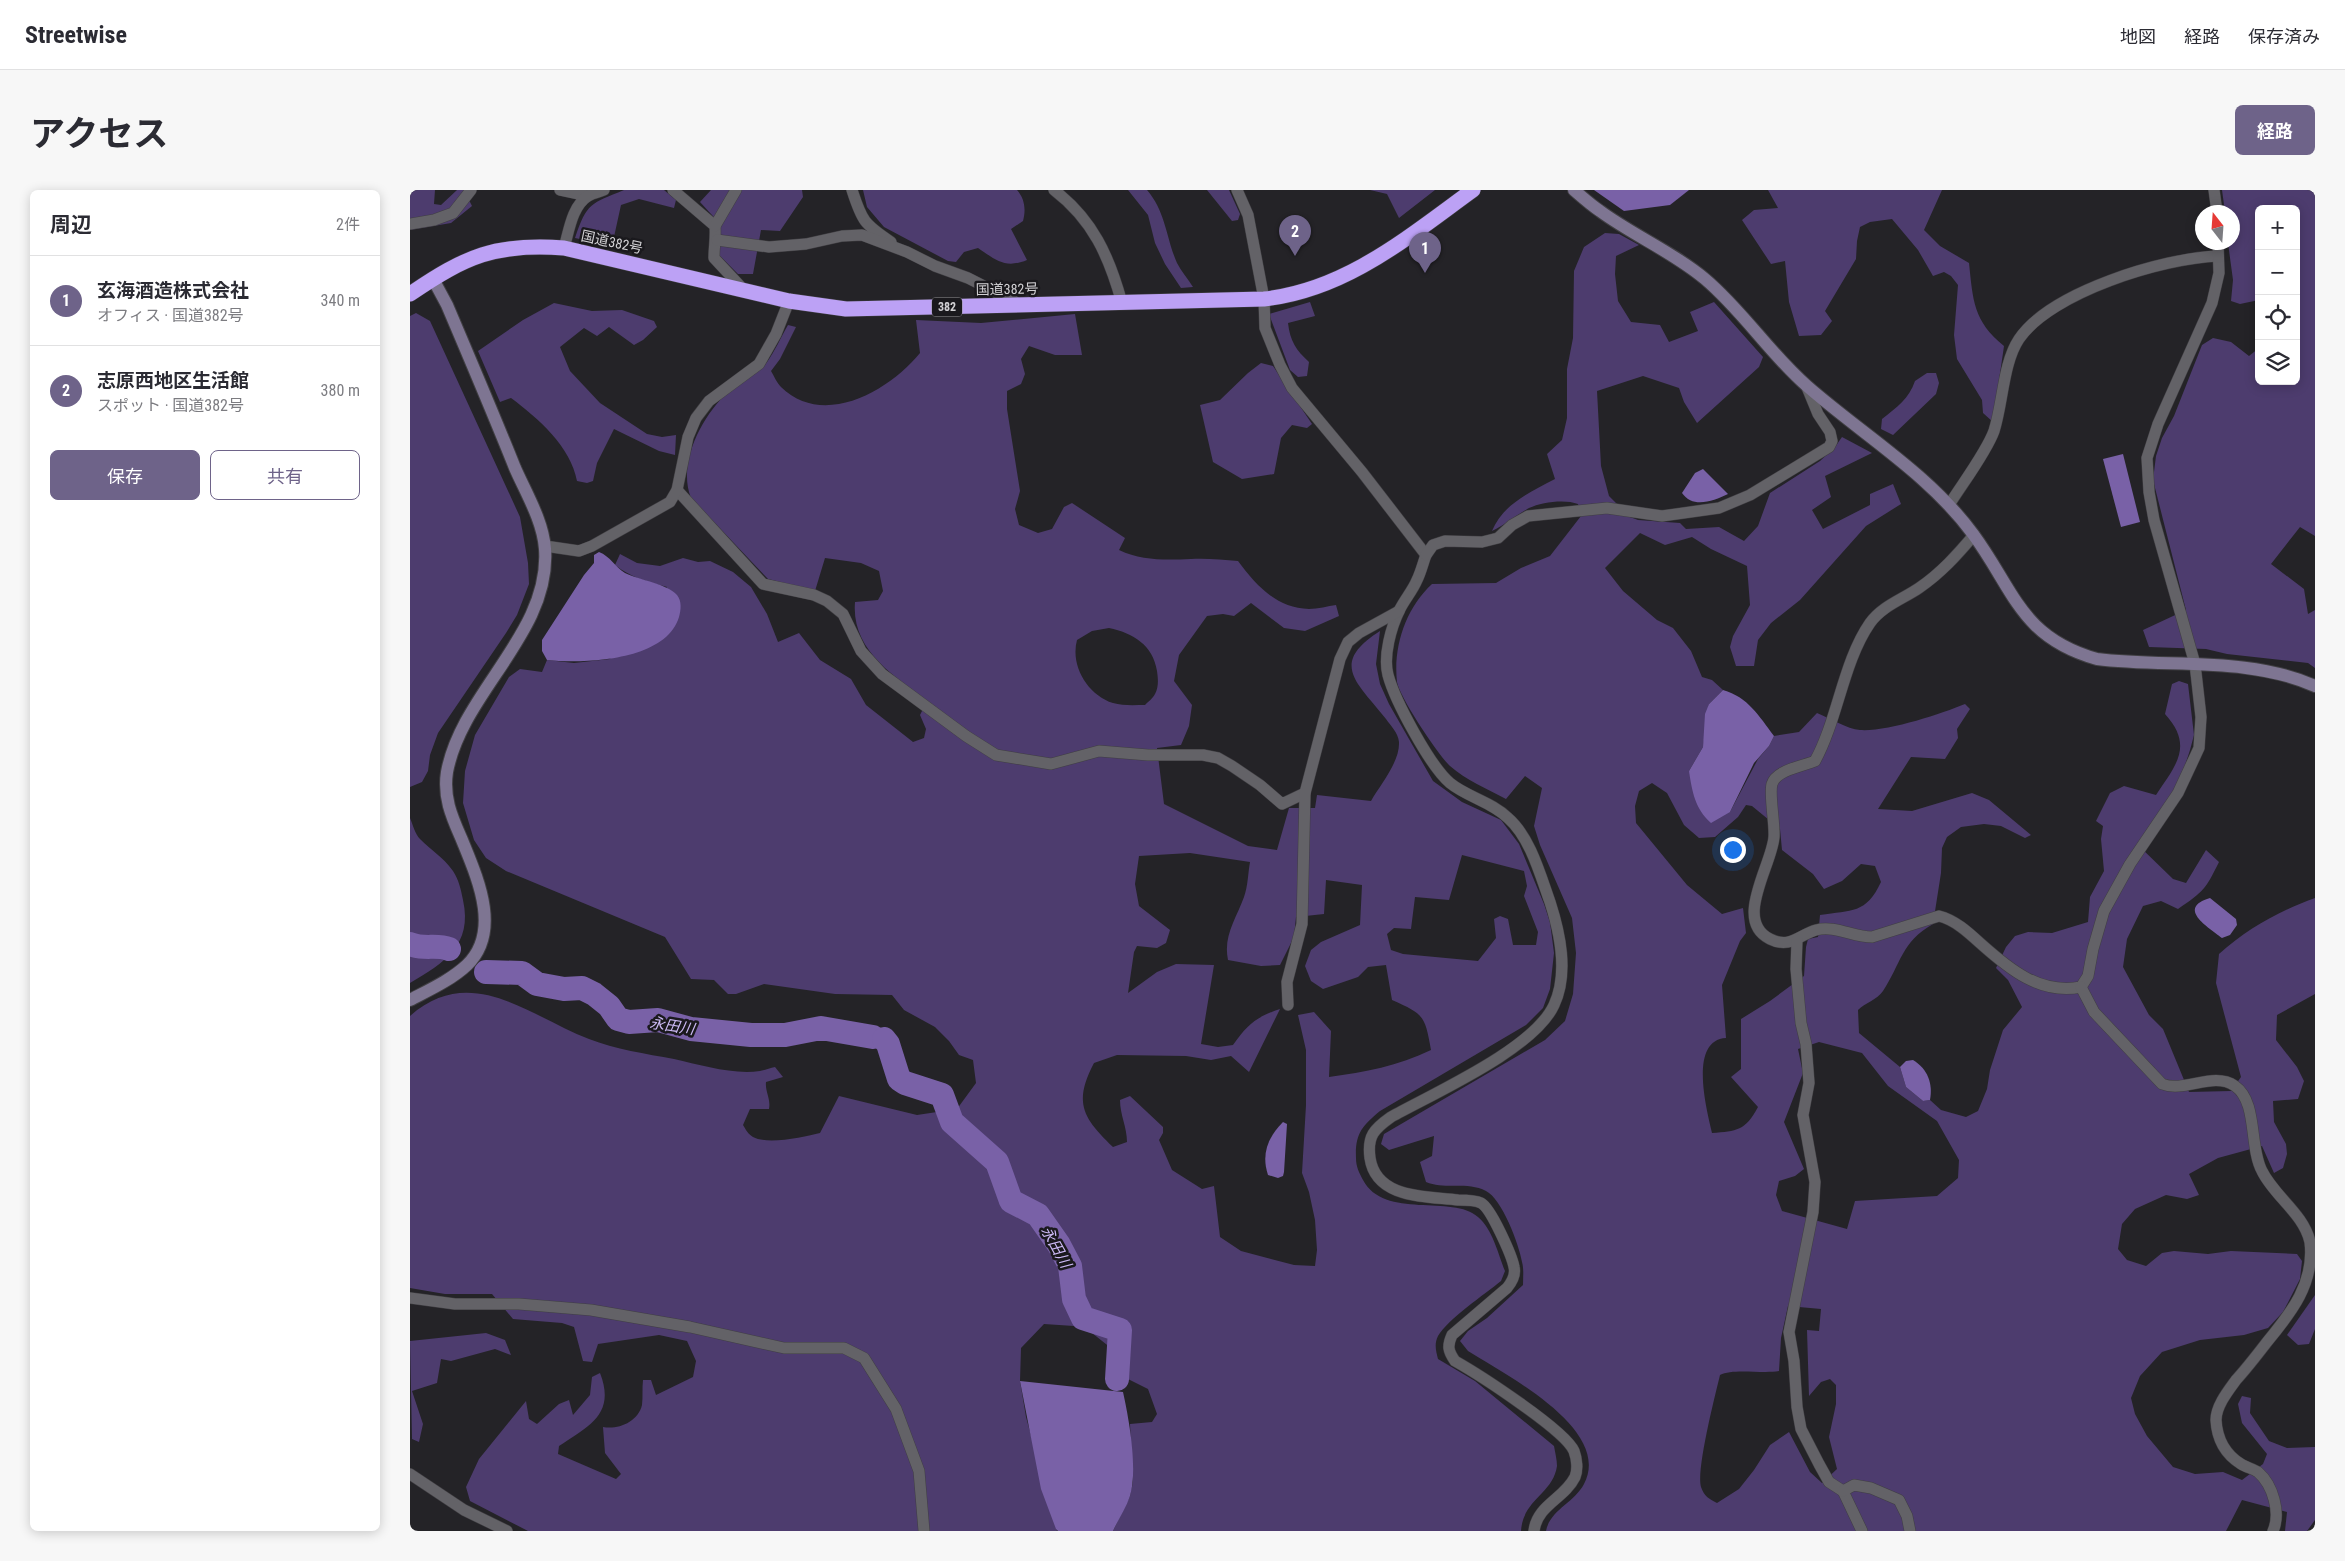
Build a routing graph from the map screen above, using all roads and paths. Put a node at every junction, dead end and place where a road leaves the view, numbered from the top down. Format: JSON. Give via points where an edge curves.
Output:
{"nodes":[{"id":1,"x":470,"y":190,"type":"edge"},
{"id":2,"x":560,"y":190,"type":"edge"},
{"id":3,"x":604,"y":190,"type":"edge"},
{"id":4,"x":673,"y":190,"type":"edge"},
{"id":5,"x":736,"y":190,"type":"edge"},
{"id":6,"x":852,"y":190,"type":"edge"},
{"id":7,"x":1054,"y":190,"type":"edge"},
{"id":8,"x":1237,"y":190,"type":"edge"},
{"id":9,"x":1473,"y":190,"type":"edge"},
{"id":10,"x":1574,"y":190,"type":"edge"},
{"id":11,"x":2214,"y":190,"type":"edge"},
{"id":12,"x":588,"y":196,"type":"junction"},
{"id":13,"x":2216,"y":205,"type":"edge"},
{"id":14,"x":410,"y":224,"type":"edge"},
{"id":15,"x":715,"y":226,"type":"junction"},
{"id":16,"x":717,"y":240,"type":"junction"},
{"id":17,"x":564,"y":248,"type":"junction"},
{"id":18,"x":2218,"y":250,"type":"edge"},
{"id":19,"x":907,"y":252,"type":"junction"},
{"id":20,"x":2218,"y":256,"type":"junction"},
{"id":21,"x":433,"y":279,"type":"junction"},
{"id":22,"x":742,"y":288,"type":"junction"},
{"id":23,"x":410,"y":294,"type":"edge"},
{"id":24,"x":1264,"y":300,"type":"junction"},
{"id":25,"x":789,"y":301,"type":"junction"},
{"id":26,"x":1122,"y":303,"type":"junction"},
{"id":27,"x":1020,"y":305,"type":"junction"},
{"id":28,"x":1806,"y":385,"type":"junction"},
{"id":29,"x":677,"y":490,"type":"junction"},
{"id":30,"x":1949,"y":505,"type":"junction"},
{"id":31,"x":1974,"y":535,"type":"junction"},
{"id":32,"x":545,"y":546,"type":"junction"},
{"id":33,"x":1426,"y":555,"type":"junction"},
{"id":34,"x":1399,"y":611,"type":"junction"},
{"id":35,"x":2195,"y":664,"type":"junction"},
{"id":36,"x":2315,"y":686,"type":"edge"},
{"id":37,"x":1305,"y":793,"type":"junction"},
{"id":38,"x":1796,"y":940,"type":"junction"},
{"id":39,"x":2081,"y":987,"type":"junction"},
{"id":40,"x":410,"y":1000,"type":"edge"},
{"id":41,"x":1288,"y":1005,"type":"dead end"},
{"id":42,"x":410,"y":1298,"type":"edge"},
{"id":43,"x":410,"y":1474,"type":"edge"},
{"id":44,"x":1843,"y":1491,"type":"junction"},
{"id":45,"x":507,"y":1531,"type":"edge"},
{"id":46,"x":924,"y":1531,"type":"edge"},
{"id":47,"x":1534,"y":1531,"type":"edge"},
{"id":48,"x":1862,"y":1531,"type":"edge"},
{"id":49,"x":1910,"y":1531,"type":"edge"},
{"id":50,"x":2273,"y":1531,"type":"edge"}],
"edges":[{"from":1,"to":14,"type":"street","via":[[453,213]]},
{"from":2,"to":12,"type":"street"},
{"from":3,"to":12,"type":"street"},
{"from":4,"to":15,"type":"street"},
{"from":5,"to":15,"type":"street"},
{"from":6,"to":19,"type":"street","via":[[860,216],[868,226]]},
{"from":7,"to":26,"type":"street","via":[[1073,205],[1097,235]]},
{"from":8,"to":24,"type":"street","via":[[1248,216]]},
{"from":9,"to":24,"type":"highway","name":"国道382号","number":"382","via":[[1348,275],[1289,296]]},
{"from":10,"to":28,"type":"street","via":[[1601,212],[1704,278],[1725,296]]},
{"from":11,"to":13,"type":"street"},
{"from":12,"to":17,"type":"street","via":[[572,219]]},
{"from":15,"to":16,"type":"street"},
{"from":16,"to":19,"type":"street","via":[[769,247],[862,235]]},
{"from":16,"to":22,"type":"street","via":[[714,258]]},
{"from":17,"to":21,"type":"highway","name":"国道382号","number":"382","via":[[531,245],[489,252],[468,259]]},
{"from":17,"to":22,"type":"highway","name":"国道382号","number":"382"},
{"from":18,"to":20,"type":"street"},
{"from":19,"to":27,"type":"street"},
{"from":20,"to":30,"type":"street","via":[[2158,267],[2105,283],[2069,298],[2034,324],[2019,339],[2011,356],[1994,432]]},
{"from":20,"to":35,"type":"street","via":[[2218,283],[2212,303],[2158,424],[2147,458],[2154,520]]},
{"from":21,"to":23,"type":"highway","name":"国道382号","number":"382"},
{"from":21,"to":32,"type":"street","via":[[489,404]]},
{"from":22,"to":25,"type":"highway","name":"国道382号","number":"382"},
{"from":24,"to":26,"type":"highway","name":"国道382号","number":"382"},
{"from":24,"to":33,"type":"street","via":[[1265,328],[1292,388]]},
{"from":25,"to":27,"type":"highway","name":"国道382号","number":"382","via":[[846,309]]},
{"from":25,"to":29,"type":"street","via":[[759,364],[709,401],[696,418],[688,437]]},
{"from":26,"to":27,"type":"highway","name":"国道382号","number":"382"},
{"from":28,"to":30,"type":"street","via":[[1926,481]]},
{"from":28,"to":33,"type":"street","via":[[1818,414],[1830,432],[1832,440],[1829,447],[1750,495],[1719,508],[1662,516],[1607,508],[1528,516],[1498,538],[1482,542],[1445,541],[1433,545]]},
{"from":29,"to":32,"type":"street","via":[[670,502],[592,546],[579,551]]},
{"from":29,"to":37,"type":"street","via":[[763,584],[827,600],[843,614],[861,651],[882,674],[996,755],[1051,764],[1099,751],[1203,755],[1218,758],[1232,766],[1282,804]]},
{"from":30,"to":31,"type":"street"},
{"from":31,"to":35,"type":"street","via":[[2024,615],[2063,646],[2097,659]]},
{"from":31,"to":38,"type":"street","via":[[1939,574],[1881,611],[1871,622],[1815,761],[1777,776],[1772,784],[1774,838],[1753,911],[1755,922],[1769,939],[1781,942]]},
{"from":32,"to":40,"type":"street","via":[[544,584],[538,599],[469,718],[448,771],[448,808],[470,859],[483,901],[485,929],[481,943],[468,964],[457,973]]},
{"from":33,"to":34,"type":"street","via":[[1417,582]]},
{"from":34,"to":37,"type":"street","via":[[1348,642],[1340,659]]},
{"from":34,"to":47,"type":"street","via":[[1387,654],[1388,675],[1415,732],[1429,760],[1450,783],[1508,817],[1520,830],[1542,878],[1558,929],[1562,967],[1559,986],[1554,1005],[1540,1026],[1495,1060],[1391,1117],[1375,1129],[1368,1144],[1374,1172],[1391,1190],[1481,1203],[1495,1219],[1514,1267],[1513,1279],[1507,1288],[1452,1335],[1448,1345],[1455,1361],[1507,1394],[1566,1440],[1574,1451],[1578,1468],[1575,1477],[1568,1488],[1542,1510]]},
{"from":35,"to":36,"type":"street","via":[[2243,668]]},
{"from":35,"to":39,"type":"street","via":[[2201,717],[2199,748],[2178,793],[2130,864],[2104,911],[2088,976]]},
{"from":37,"to":41,"type":"street","via":[[1302,924],[1287,982]]},
{"from":38,"to":39,"type":"street","via":[[1816,930],[1833,929],[1872,937],[1939,916],[1966,930],[2022,977],[2067,990]]},
{"from":38,"to":44,"type":"street","via":[[1796,969],[1809,1083],[1803,1115],[1816,1182],[1789,1332],[1801,1429],[1830,1482]]},
{"from":39,"to":50,"type":"street","via":[[2094,1012],[2162,1084],[2170,1087],[2214,1080],[2234,1085],[2244,1094],[2262,1171],[2304,1227],[2310,1242],[2312,1271],[2305,1291],[2217,1410],[2220,1441],[2229,1456],[2257,1472],[2271,1491],[2277,1513]]},
{"from":42,"to":46,"type":"street","via":[[454,1304],[519,1304],[591,1310],[784,1348],[844,1348],[864,1358],[896,1410],[919,1471]]},
{"from":43,"to":45,"type":"street","via":[[464,1510]]},
{"from":44,"to":48,"type":"street"},
{"from":44,"to":49,"type":"street","via":[[1854,1485],[1899,1500]]}]}
